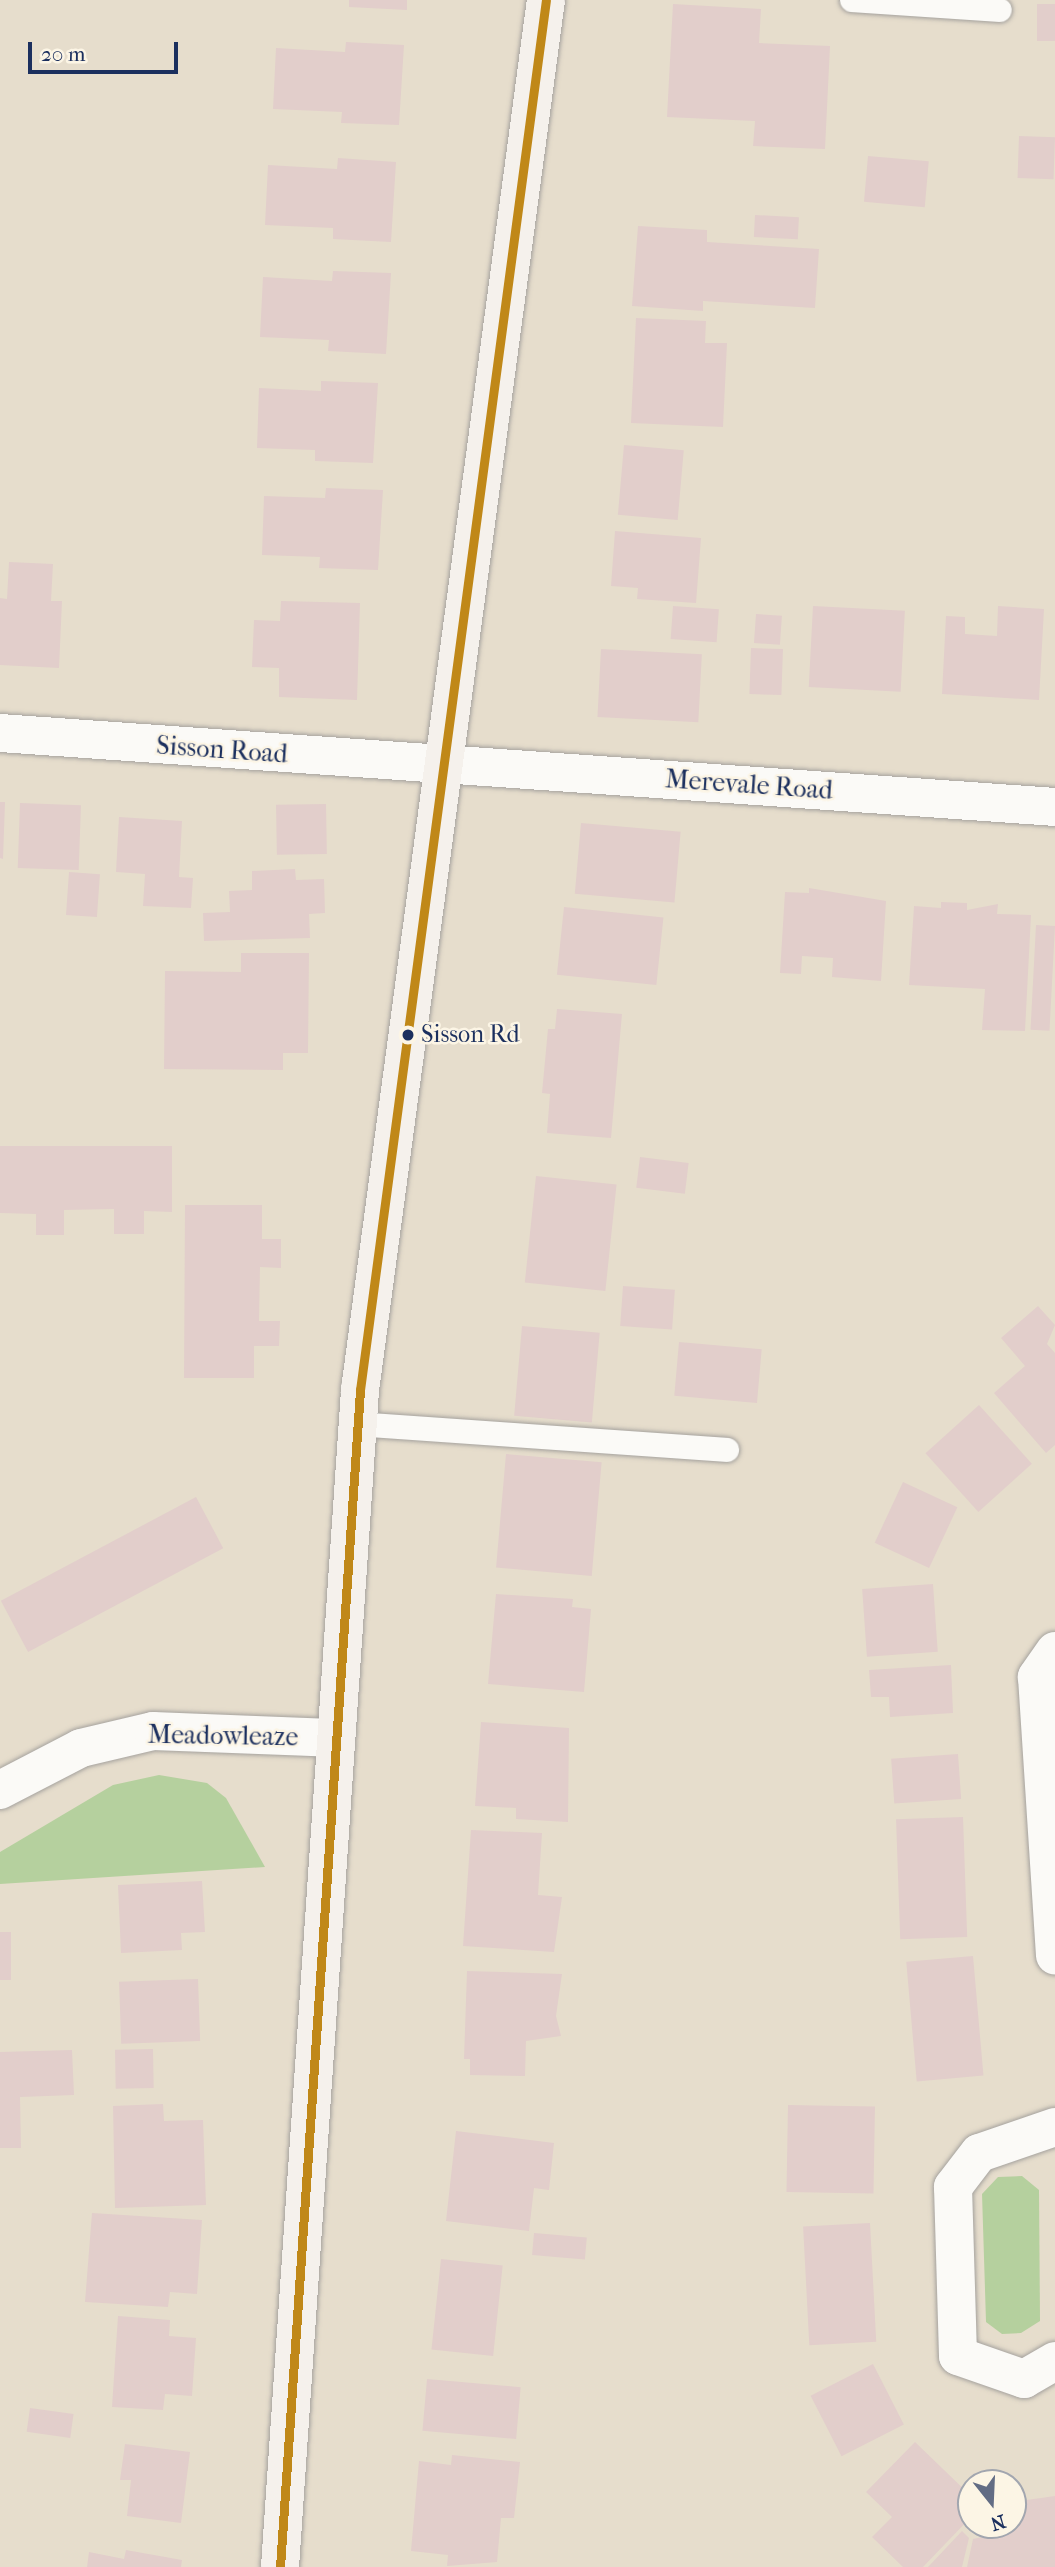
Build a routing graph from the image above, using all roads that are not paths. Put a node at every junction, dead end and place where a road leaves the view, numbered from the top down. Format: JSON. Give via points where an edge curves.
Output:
{"nodes":[{"id":1,"x":546,"y":0,"type":"edge"},
{"id":2,"x":852,"y":0,"type":"edge"},
{"id":3,"x":999,"y":10,"type":"dead end"},
{"id":4,"x":0,"y":733,"type":"edge"},
{"id":5,"x":444,"y":765,"type":"junction"},
{"id":6,"x":1055,"y":807,"type":"edge"},
{"id":7,"x":357,"y":1424,"type":"junction"},
{"id":8,"x":727,"y":1450,"type":"dead end"},
{"id":9,"x":1055,"y":1651,"type":"edge"},
{"id":10,"x":332,"y":1738,"type":"junction"},
{"id":11,"x":0,"y":1790,"type":"edge"},
{"id":12,"x":1055,"y":1955,"type":"edge"},
{"id":13,"x":1055,"y":2127,"type":"edge"},
{"id":14,"x":1055,"y":2361,"type":"edge"},
{"id":15,"x":280,"y":2567,"type":"edge"}],
"edges":[{"from":1,"to":5,"type":"street"},
{"from":2,"to":3,"type":"lane"},
{"from":4,"to":5,"type":"street","name":"Sisson Road"},
{"from":5,"to":6,"type":"street","name":"Merevale Road"},
{"from":5,"to":7,"type":"street"},
{"from":7,"to":8,"type":"lane"},
{"from":7,"to":10,"type":"street"},
{"from":9,"to":12,"type":"street","via":[[1037,1677]]},
{"from":10,"to":11,"type":"street","name":"Meadowleaze","via":[[153,1731],[81,1748]]},
{"from":10,"to":15,"type":"street"},
{"from":13,"to":14,"type":"street","via":[[979,2153],[953,2187],[958,2356],[1024,2379]]}]}
